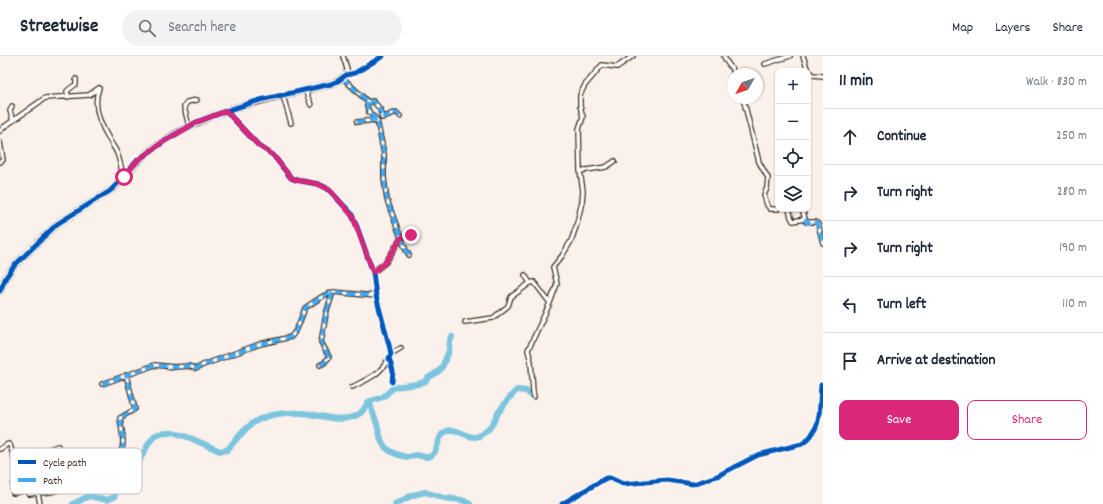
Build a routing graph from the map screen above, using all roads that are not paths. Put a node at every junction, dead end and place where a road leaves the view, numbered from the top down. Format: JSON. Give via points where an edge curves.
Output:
{"nodes":[{"id":1,"x":343,"y":56,"type":"edge"},
{"id":2,"x":383,"y":56,"type":"edge"},
{"id":3,"x":633,"y":56,"type":"edge"},
{"id":4,"x":724,"y":56,"type":"edge"},
{"id":5,"x":790,"y":56,"type":"edge"},
{"id":6,"x":802,"y":56,"type":"edge"},
{"id":7,"x":765,"y":64,"type":"dead end"},
{"id":8,"x":731,"y":68,"type":"edge"},
{"id":9,"x":807,"y":68,"type":"edge"},
{"id":10,"x":811,"y":73,"type":"edge"},
{"id":11,"x":345,"y":76,"type":"junction"},
{"id":12,"x":823,"y":76,"type":"edge"},
{"id":13,"x":76,"y":78,"type":"dead end"},
{"id":14,"x":305,"y":90,"type":"junction"},
{"id":15,"x":89,"y":95,"type":"junction"},
{"id":16,"x":282,"y":96,"type":"junction"},
{"id":17,"x":68,"y":97,"type":"junction"},
{"id":18,"x":96,"y":98,"type":"junction"},
{"id":19,"x":197,"y":100,"type":"dead end"},
{"id":20,"x":368,"y":102,"type":"junction"},
{"id":21,"x":744,"y":104,"type":"edge"},
{"id":22,"x":12,"y":106,"type":"dead end"},
{"id":23,"x":311,"y":106,"type":"dead end"},
{"id":24,"x":226,"y":111,"type":"junction"},
{"id":25,"x":400,"y":116,"type":"dead end"},
{"id":26,"x":382,"y":118,"type":"junction"},
{"id":27,"x":377,"y":120,"type":"junction"},
{"id":28,"x":13,"y":121,"type":"junction"},
{"id":29,"x":357,"y":122,"type":"dead end"},
{"id":30,"x":291,"y":123,"type":"dead end"},
{"id":31,"x":189,"y":126,"type":"junction"},
{"id":32,"x":0,"y":131,"type":"edge"},
{"id":33,"x":0,"y":142,"type":"edge"},
{"id":34,"x":616,"y":161,"type":"dead end"},
{"id":35,"x":0,"y":162,"type":"edge"},
{"id":36,"x":580,"y":171,"type":"junction"},
{"id":37,"x":124,"y":177,"type":"junction"},
{"id":38,"x":775,"y":209,"type":"edge"},
{"id":39,"x":790,"y":212,"type":"edge"},
{"id":40,"x":803,"y":212,"type":"edge"},
{"id":41,"x":805,"y":219,"type":"junction"},
{"id":42,"x":411,"y":235,"type":"dead end"},
{"id":43,"x":401,"y":238,"type":"junction"},
{"id":44,"x":823,"y":243,"type":"edge"},
{"id":45,"x":409,"y":255,"type":"dead end"},
{"id":46,"x":373,"y":272,"type":"junction"},
{"id":47,"x":524,"y":275,"type":"dead end"},
{"id":48,"x":530,"y":283,"type":"junction"},
{"id":49,"x":0,"y":291,"type":"edge"},
{"id":50,"x":333,"y":292,"type":"junction"},
{"id":51,"x":376,"y":296,"type":"junction"},
{"id":52,"x":550,"y":303,"type":"junction"},
{"id":53,"x":465,"y":322,"type":"dead end"},
{"id":54,"x":402,"y":348,"type":"dead end"},
{"id":55,"x":390,"y":356,"type":"junction"},
{"id":56,"x":320,"y":365,"type":"dead end"},
{"id":57,"x":126,"y":375,"type":"junction"},
{"id":58,"x":392,"y":382,"type":"dead end"},
{"id":59,"x":102,"y":384,"type":"dead end"},
{"id":60,"x":821,"y":385,"type":"dead end"},
{"id":61,"x":352,"y":387,"type":"dead end"},
{"id":62,"x":534,"y":397,"type":"dead end"},
{"id":63,"x":58,"y":446,"type":"dead end"},
{"id":64,"x":11,"y":448,"type":"edge"},
{"id":65,"x":52,"y":448,"type":"edge"},
{"id":66,"x":123,"y":448,"type":"edge"},
{"id":67,"x":0,"y":449,"type":"edge"},
{"id":68,"x":38,"y":494,"type":"edge"},
{"id":69,"x":40,"y":504,"type":"edge"},
{"id":70,"x":562,"y":504,"type":"edge"}],
"edges":[{"from":1,"to":11,"type":"street","via":[[347,69]]},
{"from":2,"to":11,"type":"street"},
{"from":3,"to":36,"type":"street","via":[[617,67],[602,64],[581,92],[583,117],[579,127]]},
{"from":4,"to":8,"type":"street"},
{"from":5,"to":7,"type":"street"},
{"from":6,"to":9,"type":"street"},
{"from":10,"to":12,"type":"street"},
{"from":11,"to":14,"type":"street","via":[[331,84]]},
{"from":11,"to":20,"type":"street"},
{"from":13,"to":17,"type":"street","via":[[76,84],[67,91]]},
{"from":14,"to":16,"type":"street"},
{"from":14,"to":23,"type":"street"},
{"from":15,"to":17,"type":"street"},
{"from":15,"to":18,"type":"street"},
{"from":15,"to":18,"type":"street","via":[[98,88]]},
{"from":16,"to":24,"type":"street"},
{"from":16,"to":30,"type":"street"},
{"from":17,"to":28,"type":"street","via":[[45,98]]},
{"from":18,"to":37,"type":"street","via":[[99,118],[117,152]]},
{"from":19,"to":31,"type":"street","via":[[187,102],[184,107]]},
{"from":20,"to":26,"type":"street","via":[[372,101],[378,106]]},
{"from":20,"to":27,"type":"street","via":[[369,112]]},
{"from":21,"to":38,"type":"street","via":[[759,162],[768,178],[764,194],[767,205],[770,209]]},
{"from":22,"to":28,"type":"street","via":[[10,111]]},
{"from":24,"to":31,"type":"street"},
{"from":24,"to":46,"type":"street","via":[[259,146],[273,155],[291,178],[318,184],[330,190],[353,217]]},
{"from":25,"to":26,"type":"street","via":[[396,112]]},
{"from":26,"to":27,"type":"street"},
{"from":27,"to":29,"type":"street"},
{"from":27,"to":43,"type":"street","via":[[384,154],[387,200]]},
{"from":28,"to":32,"type":"street"},
{"from":31,"to":37,"type":"street","via":[[138,160]]},
{"from":33,"to":35,"type":"street","via":[[4,160]]},
{"from":34,"to":36,"type":"street","via":[[606,167]]},
{"from":36,"to":52,"type":"street","via":[[583,191],[580,213],[571,241],[553,267],[557,284]]},
{"from":37,"to":49,"type":"street","via":[[106,193],[57,224],[15,264]]},
{"from":39,"to":41,"type":"street","via":[[793,221]]},
{"from":40,"to":41,"type":"street"},
{"from":41,"to":44,"type":"street","via":[[807,222],[817,223]]},
{"from":42,"to":43,"type":"street"},
{"from":43,"to":45,"type":"street"},
{"from":43,"to":46,"type":"street","via":[[386,262]]},
{"from":46,"to":51,"type":"street"},
{"from":47,"to":48,"type":"street"},
{"from":48,"to":52,"type":"street","via":[[534,282]]},
{"from":48,"to":53,"type":"street","via":[[511,296],[508,306],[493,318]]},
{"from":50,"to":51,"type":"street"},
{"from":50,"to":56,"type":"street","via":[[321,342],[329,357]]},
{"from":50,"to":57,"type":"street","via":[[305,308],[291,337],[260,344],[197,369],[189,366],[156,365]]},
{"from":51,"to":55,"type":"street"},
{"from":52,"to":62,"type":"street","via":[[528,350]]},
{"from":54,"to":55,"type":"street"},
{"from":55,"to":58,"type":"street"},
{"from":55,"to":61,"type":"street","via":[[382,370]]},
{"from":57,"to":59,"type":"street"},
{"from":57,"to":66,"type":"street","via":[[135,409],[120,418]]},
{"from":60,"to":70,"type":"street","via":[[818,426],[802,444],[758,454],[717,476],[693,484],[667,480],[623,484],[606,478]]},
{"from":63,"to":65,"type":"street"},
{"from":64,"to":67,"type":"street","via":[[8,444]]},
{"from":68,"to":69,"type":"street"}]}
